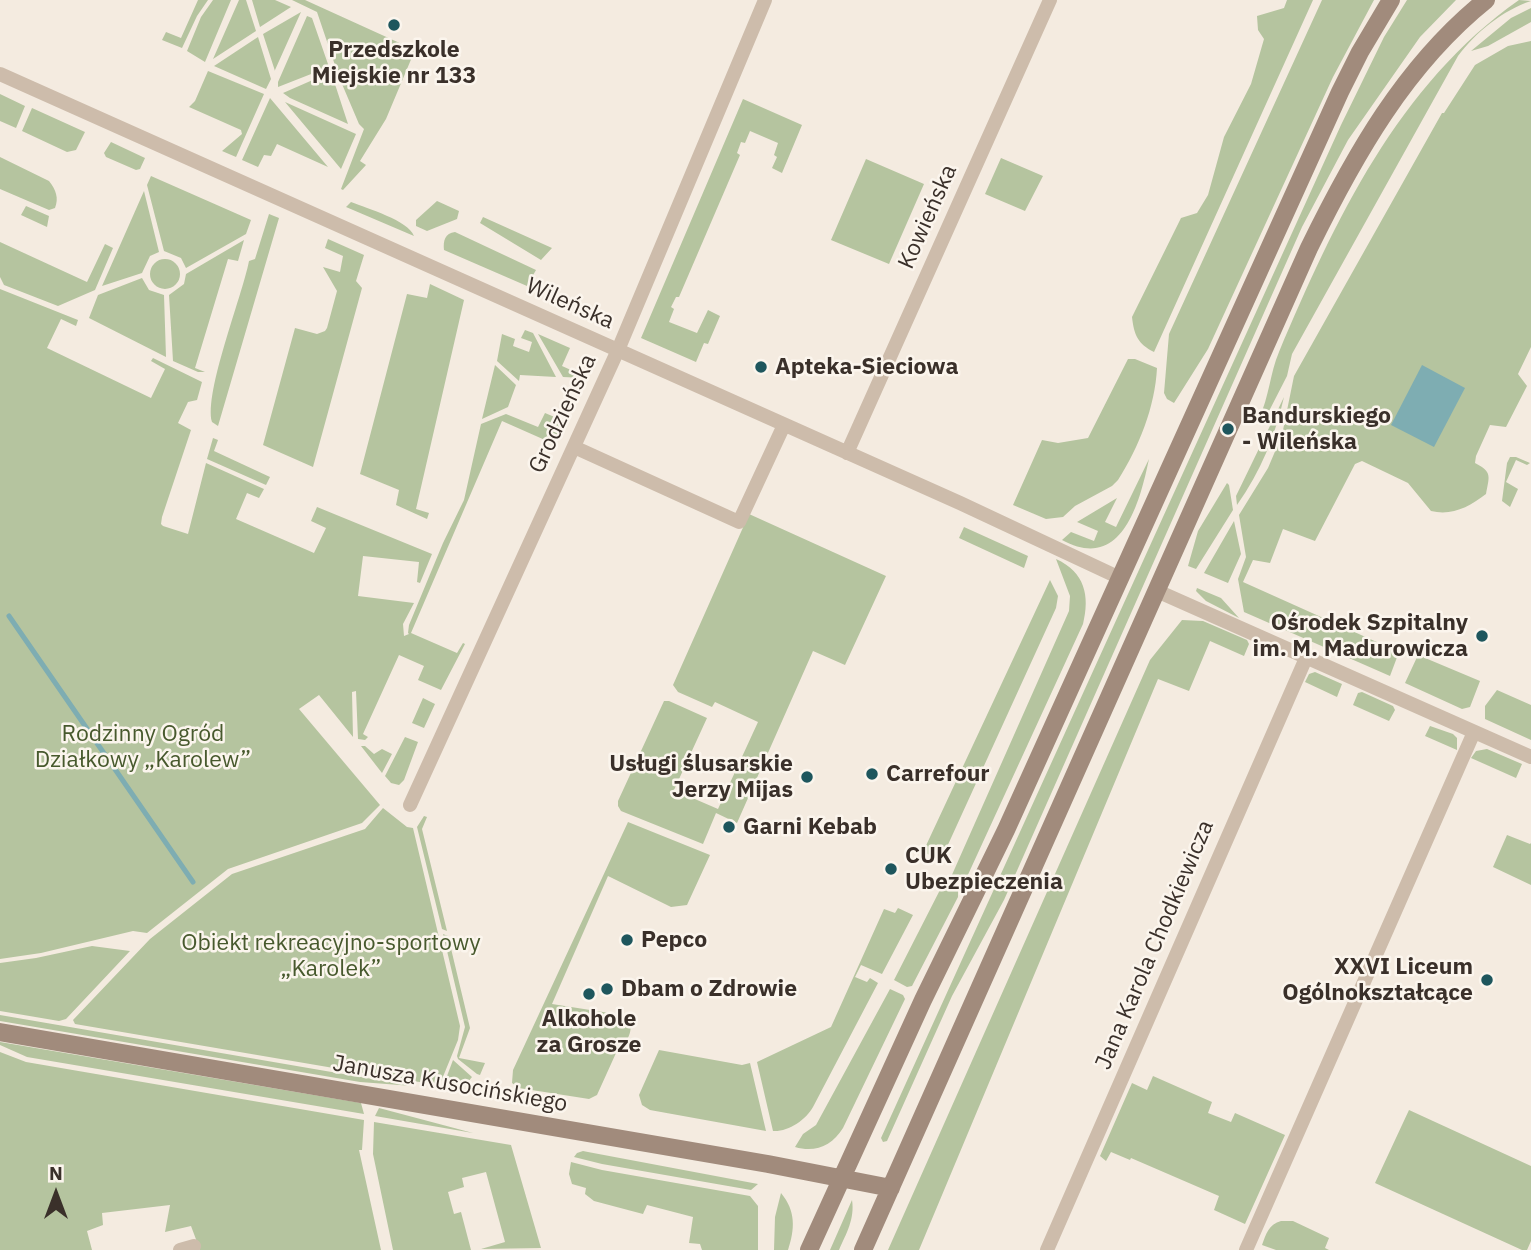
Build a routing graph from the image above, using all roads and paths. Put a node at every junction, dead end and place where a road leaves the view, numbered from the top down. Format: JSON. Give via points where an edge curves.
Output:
{"nodes":[{"id":1,"x":765,"y":0,"type":"edge"},
{"id":2,"x":1050,"y":0,"type":"edge"},
{"id":3,"x":1391,"y":0,"type":"edge"},
{"id":4,"x":1486,"y":0,"type":"edge"},
{"id":5,"x":0,"y":74,"type":"edge"},
{"id":6,"x":618,"y":350,"type":"junction"},
{"id":7,"x":784,"y":425,"type":"junction"},
{"id":8,"x":573,"y":446,"type":"junction"},
{"id":9,"x":847,"y":453,"type":"junction"},
{"id":10,"x":1120,"y":578,"type":"junction"},
{"id":11,"x":1157,"y":591,"type":"junction"},
{"id":12,"x":1306,"y":658,"type":"junction"},
{"id":13,"x":1474,"y":732,"type":"junction"},
{"id":14,"x":1531,"y":757,"type":"edge"},
{"id":15,"x":410,"y":805,"type":"dead end"},
{"id":16,"x":0,"y":1032,"type":"edge"},
{"id":17,"x":842,"y":1178,"type":"junction"},
{"id":18,"x":891,"y":1188,"type":"junction"},
{"id":19,"x":809,"y":1250,"type":"edge"},
{"id":20,"x":863,"y":1250,"type":"edge"},
{"id":21,"x":1047,"y":1250,"type":"edge"},
{"id":22,"x":1246,"y":1250,"type":"edge"}],
"edges":[{"from":1,"to":6,"type":"street","name":"Grodzieńska"},
{"from":2,"to":9,"type":"street","name":"Kowieńska"},
{"from":3,"to":10,"type":"main road","via":[[1340,92]]},
{"from":4,"to":11,"type":"main road","via":[[1444,37],[1403,87],[1340,185]]},
{"from":5,"to":6,"type":"street","name":"Wileńska"},
{"from":6,"to":7,"type":"street","name":"Wileńska"},
{"from":6,"to":8,"type":"street","name":"Grodzieńska"},
{"from":7,"to":8,"type":"street","via":[[739,522]]},
{"from":7,"to":9,"type":"street","name":"Wileńska"},
{"from":8,"to":15,"type":"street","name":"Grodzieńska"},
{"from":9,"to":10,"type":"street","name":"Wileńska"},
{"from":10,"to":17,"type":"main road"},
{"from":11,"to":12,"type":"street"},
{"from":11,"to":18,"type":"main road"},
{"from":12,"to":13,"type":"street"},
{"from":12,"to":21,"type":"street","name":"Jana Karola Chodkiewicza"},
{"from":13,"to":14,"type":"street"},
{"from":13,"to":22,"type":"street"},
{"from":16,"to":17,"type":"main road","name":"Janusza Kusocińskiego"},
{"from":17,"to":18,"type":"main road","name":"Janusza Kusocińskiego"},
{"from":17,"to":19,"type":"main road"},
{"from":18,"to":20,"type":"main road"}]}
